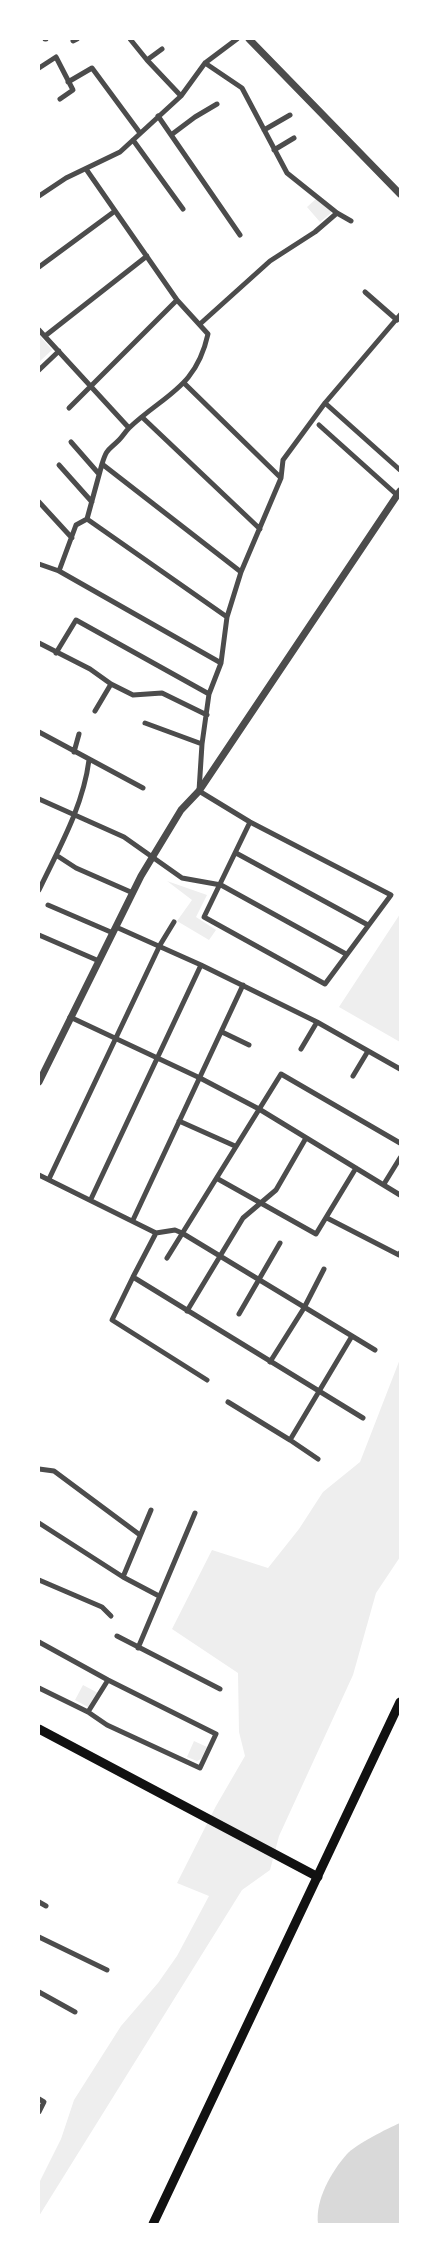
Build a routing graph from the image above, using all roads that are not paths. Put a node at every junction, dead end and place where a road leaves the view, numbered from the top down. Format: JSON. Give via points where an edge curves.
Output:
{"nodes":[{"id":1,"x":130,"y":39,"type":"edge"},
{"id":2,"x":237,"y":39,"type":"edge"},
{"id":3,"x":250,"y":39,"type":"edge"},
{"id":4,"x":162,"y":48,"type":"dead end"},
{"id":5,"x":147,"y":60,"type":"junction"},
{"id":6,"x":205,"y":64,"type":"junction"},
{"id":7,"x":39,"y":68,"type":"edge"},
{"id":8,"x":68,"y":82,"type":"junction"},
{"id":9,"x":181,"y":96,"type":"junction"},
{"id":10,"x":60,"y":100,"type":"dead end"},
{"id":11,"x":216,"y":104,"type":"dead end"},
{"id":12,"x":290,"y":115,"type":"dead end"},
{"id":13,"x":158,"y":116,"type":"junction"},
{"id":14,"x":264,"y":130,"type":"junction"},
{"id":15,"x":140,"y":133,"type":"junction"},
{"id":16,"x":171,"y":135,"type":"junction"},
{"id":17,"x":294,"y":138,"type":"dead end"},
{"id":18,"x":133,"y":140,"type":"junction"},
{"id":19,"x":274,"y":150,"type":"junction"},
{"id":20,"x":86,"y":169,"type":"junction"},
{"id":21,"x":400,"y":194,"type":"edge"},
{"id":22,"x":39,"y":196,"type":"edge"},
{"id":23,"x":182,"y":209,"type":"dead end"},
{"id":24,"x":115,"y":211,"type":"junction"},
{"id":25,"x":337,"y":213,"type":"junction"},
{"id":26,"x":351,"y":221,"type":"dead end"},
{"id":27,"x":240,"y":235,"type":"dead end"},
{"id":28,"x":146,"y":256,"type":"junction"},
{"id":29,"x":39,"y":267,"type":"edge"},
{"id":30,"x":365,"y":292,"type":"dead end"},
{"id":31,"x":177,"y":300,"type":"junction"},
{"id":32,"x":400,"y":315,"type":"edge"},
{"id":33,"x":397,"y":320,"type":"junction"},
{"id":34,"x":200,"y":324,"type":"junction"},
{"id":35,"x":39,"y":330,"type":"edge"},
{"id":36,"x":45,"y":336,"type":"junction"},
{"id":37,"x":59,"y":351,"type":"junction"},
{"id":38,"x":39,"y":370,"type":"edge"},
{"id":39,"x":185,"y":384,"type":"junction"},
{"id":40,"x":90,"y":386,"type":"junction"},
{"id":41,"x":325,"y":403,"type":"junction"},
{"id":42,"x":69,"y":408,"type":"dead end"},
{"id":43,"x":143,"y":418,"type":"junction"},
{"id":44,"x":319,"y":425,"type":"dead end"},
{"id":45,"x":129,"y":428,"type":"junction"},
{"id":46,"x":71,"y":442,"type":"dead end"},
{"id":47,"x":102,"y":464,"type":"junction"},
{"id":48,"x":59,"y":465,"type":"dead end"},
{"id":49,"x":400,"y":470,"type":"edge"},
{"id":50,"x":99,"y":474,"type":"junction"},
{"id":51,"x":281,"y":478,"type":"junction"},
{"id":52,"x":399,"y":493,"type":"edge"},
{"id":53,"x":39,"y":502,"type":"edge"},
{"id":54,"x":92,"y":502,"type":"junction"},
{"id":55,"x":87,"y":519,"type":"junction"},
{"id":56,"x":260,"y":529,"type":"junction"},
{"id":57,"x":72,"y":538,"type":"junction"},
{"id":58,"x":39,"y":564,"type":"edge"},
{"id":59,"x":59,"y":571,"type":"junction"},
{"id":60,"x":241,"y":572,"type":"junction"},
{"id":61,"x":227,"y":617,"type":"junction"},
{"id":62,"x":39,"y":643,"type":"edge"},
{"id":63,"x":56,"y":653,"type":"junction"},
{"id":64,"x":221,"y":663,"type":"junction"},
{"id":65,"x":111,"y":684,"type":"junction"},
{"id":66,"x":209,"y":694,"type":"junction"},
{"id":67,"x":95,"y":711,"type":"dead end"},
{"id":68,"x":207,"y":715,"type":"junction"},
{"id":69,"x":145,"y":723,"type":"dead end"},
{"id":70,"x":39,"y":732,"type":"edge"},
{"id":71,"x":79,"y":734,"type":"dead end"},
{"id":72,"x":202,"y":744,"type":"junction"},
{"id":73,"x":74,"y":752,"type":"junction"},
{"id":74,"x":89,"y":760,"type":"junction"},
{"id":75,"x":143,"y":788,"type":"dead end"},
{"id":76,"x":199,"y":791,"type":"junction"},
{"id":77,"x":39,"y":800,"type":"edge"},
{"id":78,"x":75,"y":816,"type":"junction"},
{"id":79,"x":250,"y":822,"type":"junction"},
{"id":80,"x":236,"y":853,"type":"junction"},
{"id":81,"x":56,"y":855,"type":"junction"},
{"id":82,"x":153,"y":858,"type":"junction"},
{"id":83,"x":221,"y":885,"type":"junction"},
{"id":84,"x":39,"y":890,"type":"edge"},
{"id":85,"x":133,"y":893,"type":"junction"},
{"id":86,"x":48,"y":905,"type":"dead end"},
{"id":87,"x":174,"y":922,"type":"dead end"},
{"id":88,"x":368,"y":925,"type":"junction"},
{"id":89,"x":115,"y":930,"type":"junction"},
{"id":90,"x":39,"y":935,"type":"edge"},
{"id":91,"x":160,"y":945,"type":"junction"},
{"id":92,"x":346,"y":954,"type":"junction"},
{"id":93,"x":99,"y":961,"type":"junction"},
{"id":94,"x":201,"y":965,"type":"junction"},
{"id":95,"x":242,"y":985,"type":"junction"},
{"id":96,"x":70,"y":1017,"type":"junction"},
{"id":97,"x":317,"y":1022,"type":"junction"},
{"id":98,"x":222,"y":1032,"type":"junction"},
{"id":99,"x":115,"y":1039,"type":"junction"},
{"id":100,"x":249,"y":1045,"type":"dead end"},
{"id":101,"x":301,"y":1049,"type":"dead end"},
{"id":102,"x":368,"y":1051,"type":"junction"},
{"id":103,"x":157,"y":1058,"type":"junction"},
{"id":104,"x":400,"y":1069,"type":"edge"},
{"id":105,"x":352,"y":1076,"type":"dead end"},
{"id":106,"x":40,"y":1077,"type":"edge"},
{"id":107,"x":200,"y":1078,"type":"junction"},
{"id":108,"x":259,"y":1109,"type":"junction"},
{"id":109,"x":179,"y":1121,"type":"junction"},
{"id":110,"x":306,"y":1138,"type":"junction"},
{"id":111,"x":400,"y":1143,"type":"edge"},
{"id":112,"x":234,"y":1146,"type":"junction"},
{"id":113,"x":400,"y":1158,"type":"edge"},
{"id":114,"x":356,"y":1168,"type":"junction"},
{"id":115,"x":39,"y":1175,"type":"edge"},
{"id":116,"x":218,"y":1179,"type":"junction"},
{"id":117,"x":49,"y":1180,"type":"junction"},
{"id":118,"x":384,"y":1184,"type":"junction"},
{"id":119,"x":400,"y":1195,"type":"edge"},
{"id":120,"x":90,"y":1199,"type":"junction"},
{"id":121,"x":262,"y":1203,"type":"junction"},
{"id":122,"x":327,"y":1218,"type":"junction"},
{"id":123,"x":133,"y":1220,"type":"junction"},
{"id":124,"x":156,"y":1233,"type":"junction"},
{"id":125,"x":182,"y":1233,"type":"junction"},
{"id":126,"x":280,"y":1243,"type":"dead end"},
{"id":127,"x":400,"y":1253,"type":"edge"},
{"id":128,"x":219,"y":1256,"type":"junction"},
{"id":129,"x":167,"y":1258,"type":"dead end"},
{"id":130,"x":324,"y":1269,"type":"dead end"},
{"id":131,"x":133,"y":1277,"type":"junction"},
{"id":132,"x":259,"y":1279,"type":"junction"},
{"id":133,"x":304,"y":1308,"type":"junction"},
{"id":134,"x":187,"y":1311,"type":"junction"},
{"id":135,"x":239,"y":1314,"type":"dead end"},
{"id":136,"x":352,"y":1336,"type":"junction"},
{"id":137,"x":375,"y":1350,"type":"dead end"},
{"id":138,"x":270,"y":1362,"type":"junction"},
{"id":139,"x":207,"y":1380,"type":"dead end"},
{"id":140,"x":319,"y":1391,"type":"junction"},
{"id":141,"x":228,"y":1402,"type":"dead end"},
{"id":142,"x":363,"y":1418,"type":"dead end"},
{"id":143,"x":290,"y":1440,"type":"junction"},
{"id":144,"x":318,"y":1459,"type":"dead end"},
{"id":145,"x":39,"y":1469,"type":"edge"},
{"id":146,"x":151,"y":1510,"type":"dead end"},
{"id":147,"x":195,"y":1512,"type":"dead end"},
{"id":148,"x":39,"y":1523,"type":"edge"},
{"id":149,"x":140,"y":1535,"type":"junction"},
{"id":150,"x":124,"y":1576,"type":"junction"},
{"id":151,"x":39,"y":1580,"type":"edge"},
{"id":152,"x":160,"y":1596,"type":"junction"},
{"id":153,"x":111,"y":1616,"type":"dead end"},
{"id":154,"x":117,"y":1636,"type":"dead end"},
{"id":155,"x":39,"y":1642,"type":"edge"},
{"id":156,"x":138,"y":1648,"type":"junction"},
{"id":157,"x":108,"y":1680,"type":"junction"},
{"id":158,"x":39,"y":1688,"type":"edge"},
{"id":159,"x":220,"y":1689,"type":"dead end"},
{"id":160,"x":400,"y":1702,"type":"edge"},
{"id":161,"x":88,"y":1712,"type":"junction"},
{"id":162,"x":39,"y":1729,"type":"edge"},
{"id":163,"x":318,"y":1877,"type":"junction"},
{"id":164,"x":39,"y":1902,"type":"edge"},
{"id":165,"x":46,"y":1906,"type":"dead end"},
{"id":166,"x":39,"y":1937,"type":"edge"},
{"id":167,"x":107,"y":1970,"type":"dead end"},
{"id":168,"x":39,"y":1992,"type":"edge"},
{"id":169,"x":75,"y":2012,"type":"dead end"},
{"id":170,"x":39,"y":2099,"type":"edge"},
{"id":171,"x":39,"y":2112,"type":"edge"},
{"id":172,"x":153,"y":2224,"type":"edge"}],
"edges":[{"from":1,"to":5,"type":"street"},
{"from":2,"to":6,"type":"street"},
{"from":3,"to":21,"type":"street"},
{"from":4,"to":5,"type":"street"},
{"from":5,"to":9,"type":"street"},
{"from":6,"to":9,"type":"street"},
{"from":6,"to":14,"type":"street","via":[[242,88]]},
{"from":7,"to":8,"type":"street","via":[[56,57]]},
{"from":8,"to":10,"type":"street","via":[[73,90]]},
{"from":8,"to":15,"type":"street","via":[[92,68]]},
{"from":9,"to":13,"type":"street"},
{"from":11,"to":16,"type":"street"},
{"from":12,"to":14,"type":"street"},
{"from":13,"to":15,"type":"street"},
{"from":13,"to":16,"type":"street"},
{"from":14,"to":19,"type":"street"},
{"from":15,"to":18,"type":"street"},
{"from":16,"to":27,"type":"street"},
{"from":17,"to":19,"type":"street"},
{"from":18,"to":20,"type":"street","via":[[120,152]]},
{"from":18,"to":23,"type":"street"},
{"from":19,"to":25,"type":"street","via":[[287,173]]},
{"from":20,"to":22,"type":"street"},
{"from":20,"to":24,"type":"street"},
{"from":24,"to":28,"type":"street"},
{"from":24,"to":29,"type":"street"},
{"from":25,"to":26,"type":"street"},
{"from":25,"to":34,"type":"street","via":[[270,261]]},
{"from":28,"to":31,"type":"street"},
{"from":28,"to":36,"type":"street"},
{"from":30,"to":33,"type":"street"},
{"from":31,"to":34,"type":"street"},
{"from":31,"to":40,"type":"street"},
{"from":32,"to":33,"type":"street"},
{"from":33,"to":41,"type":"street"},
{"from":34,"to":39,"type":"street","via":[[208,334],[205,350]]},
{"from":35,"to":36,"type":"street"},
{"from":36,"to":37,"type":"street"},
{"from":37,"to":38,"type":"street"},
{"from":37,"to":40,"type":"street"},
{"from":39,"to":43,"type":"street"},
{"from":39,"to":51,"type":"street"},
{"from":40,"to":42,"type":"street"},
{"from":40,"to":45,"type":"street"},
{"from":41,"to":49,"type":"street"},
{"from":41,"to":51,"type":"street","via":[[283,460]]},
{"from":43,"to":45,"type":"street"},
{"from":43,"to":56,"type":"street"},
{"from":44,"to":52,"type":"street"},
{"from":45,"to":47,"type":"street","via":[[107,449]]},
{"from":46,"to":50,"type":"street"},
{"from":47,"to":50,"type":"street"},
{"from":47,"to":60,"type":"street"},
{"from":48,"to":54,"type":"street"},
{"from":50,"to":54,"type":"street"},
{"from":51,"to":56,"type":"street"},
{"from":52,"to":76,"type":"street"},
{"from":53,"to":57,"type":"street"},
{"from":54,"to":55,"type":"street"},
{"from":55,"to":57,"type":"street","via":[[76,525]]},
{"from":55,"to":61,"type":"street"},
{"from":56,"to":60,"type":"street"},
{"from":57,"to":59,"type":"street"},
{"from":58,"to":59,"type":"street"},
{"from":59,"to":64,"type":"street"},
{"from":60,"to":61,"type":"street"},
{"from":61,"to":64,"type":"street"},
{"from":62,"to":63,"type":"street"},
{"from":63,"to":65,"type":"street","via":[[90,669]]},
{"from":63,"to":66,"type":"street","via":[[76,620]]},
{"from":64,"to":66,"type":"street"},
{"from":65,"to":67,"type":"street"},
{"from":65,"to":68,"type":"street","via":[[134,695],[162,693]]},
{"from":66,"to":68,"type":"street"},
{"from":68,"to":72,"type":"street"},
{"from":69,"to":72,"type":"street"},
{"from":70,"to":73,"type":"street"},
{"from":71,"to":73,"type":"street"},
{"from":72,"to":76,"type":"street"},
{"from":73,"to":74,"type":"street"},
{"from":74,"to":75,"type":"street"},
{"from":74,"to":78,"type":"street"},
{"from":76,"to":79,"type":"street"},
{"from":76,"to":82,"type":"street","via":[[181,810]]},
{"from":77,"to":78,"type":"street"},
{"from":78,"to":81,"type":"street"},
{"from":78,"to":82,"type":"street","via":[[124,837]]},
{"from":79,"to":80,"type":"street"},
{"from":79,"to":88,"type":"street","via":[[391,895]]},
{"from":80,"to":83,"type":"street"},
{"from":80,"to":88,"type":"street"},
{"from":81,"to":84,"type":"street"},
{"from":81,"to":85,"type":"street","via":[[76,868]]},
{"from":82,"to":83,"type":"street","via":[[182,878]]},
{"from":82,"to":85,"type":"street"},
{"from":83,"to":92,"type":"street"},
{"from":83,"to":92,"type":"street","via":[[204,917],[325,984]]},
{"from":85,"to":89,"type":"street"},
{"from":86,"to":89,"type":"street"},
{"from":87,"to":91,"type":"street"},
{"from":88,"to":92,"type":"street"},
{"from":89,"to":91,"type":"street"},
{"from":89,"to":93,"type":"street"},
{"from":90,"to":93,"type":"street"},
{"from":91,"to":94,"type":"street"},
{"from":91,"to":99,"type":"street"},
{"from":93,"to":96,"type":"street"},
{"from":94,"to":95,"type":"street"},
{"from":94,"to":103,"type":"street"},
{"from":95,"to":97,"type":"street"},
{"from":95,"to":98,"type":"street"},
{"from":96,"to":99,"type":"street"},
{"from":96,"to":106,"type":"street"},
{"from":97,"to":101,"type":"street"},
{"from":97,"to":102,"type":"street"},
{"from":98,"to":100,"type":"street"},
{"from":98,"to":107,"type":"street"},
{"from":99,"to":103,"type":"street"},
{"from":99,"to":117,"type":"street"},
{"from":102,"to":104,"type":"street"},
{"from":102,"to":105,"type":"street"},
{"from":103,"to":107,"type":"street"},
{"from":103,"to":120,"type":"street"},
{"from":107,"to":108,"type":"street"},
{"from":107,"to":109,"type":"street"},
{"from":108,"to":110,"type":"street"},
{"from":108,"to":111,"type":"street","via":[[281,1074]]},
{"from":108,"to":112,"type":"street"},
{"from":109,"to":112,"type":"street"},
{"from":109,"to":123,"type":"street"},
{"from":110,"to":114,"type":"street"},
{"from":110,"to":121,"type":"street","via":[[276,1190]]},
{"from":112,"to":116,"type":"street"},
{"from":113,"to":118,"type":"street"},
{"from":114,"to":118,"type":"street"},
{"from":114,"to":122,"type":"street"},
{"from":115,"to":117,"type":"street"},
{"from":116,"to":121,"type":"street"},
{"from":116,"to":125,"type":"street"},
{"from":117,"to":120,"type":"street"},
{"from":118,"to":119,"type":"street"},
{"from":120,"to":123,"type":"street"},
{"from":121,"to":122,"type":"street","via":[[316,1234]]},
{"from":121,"to":128,"type":"street","via":[[243,1218]]},
{"from":122,"to":127,"type":"street"},
{"from":123,"to":124,"type":"street"},
{"from":124,"to":125,"type":"street","via":[[175,1230]]},
{"from":124,"to":131,"type":"street"},
{"from":125,"to":128,"type":"street"},
{"from":125,"to":129,"type":"street"},
{"from":126,"to":132,"type":"street"},
{"from":128,"to":132,"type":"street"},
{"from":128,"to":134,"type":"street"},
{"from":130,"to":133,"type":"street"},
{"from":131,"to":134,"type":"street"},
{"from":131,"to":139,"type":"street","via":[[112,1320]]},
{"from":132,"to":133,"type":"street"},
{"from":132,"to":135,"type":"street"},
{"from":133,"to":136,"type":"street"},
{"from":133,"to":138,"type":"street"},
{"from":134,"to":138,"type":"street"},
{"from":136,"to":137,"type":"street"},
{"from":136,"to":140,"type":"street"},
{"from":138,"to":140,"type":"street"},
{"from":140,"to":142,"type":"street"},
{"from":140,"to":143,"type":"street"},
{"from":141,"to":143,"type":"street"},
{"from":143,"to":144,"type":"street"},
{"from":145,"to":149,"type":"street","via":[[54,1471]]},
{"from":146,"to":149,"type":"street"},
{"from":147,"to":152,"type":"street"},
{"from":148,"to":150,"type":"street"},
{"from":149,"to":150,"type":"street"},
{"from":150,"to":152,"type":"street"},
{"from":151,"to":153,"type":"street","via":[[102,1607]]},
{"from":152,"to":156,"type":"street"},
{"from":154,"to":156,"type":"street"},
{"from":155,"to":157,"type":"street"},
{"from":156,"to":159,"type":"street"},
{"from":157,"to":161,"type":"street"},
{"from":157,"to":161,"type":"street","via":[[216,1734],[200,1768],[107,1725]]},
{"from":158,"to":161,"type":"street"},
{"from":160,"to":163,"type":"main road"},
{"from":162,"to":163,"type":"main road"},
{"from":163,"to":172,"type":"main road"},
{"from":164,"to":165,"type":"street"},
{"from":166,"to":167,"type":"street"},
{"from":168,"to":169,"type":"street"},
{"from":170,"to":171,"type":"street","via":[[44,2102]]}]}
